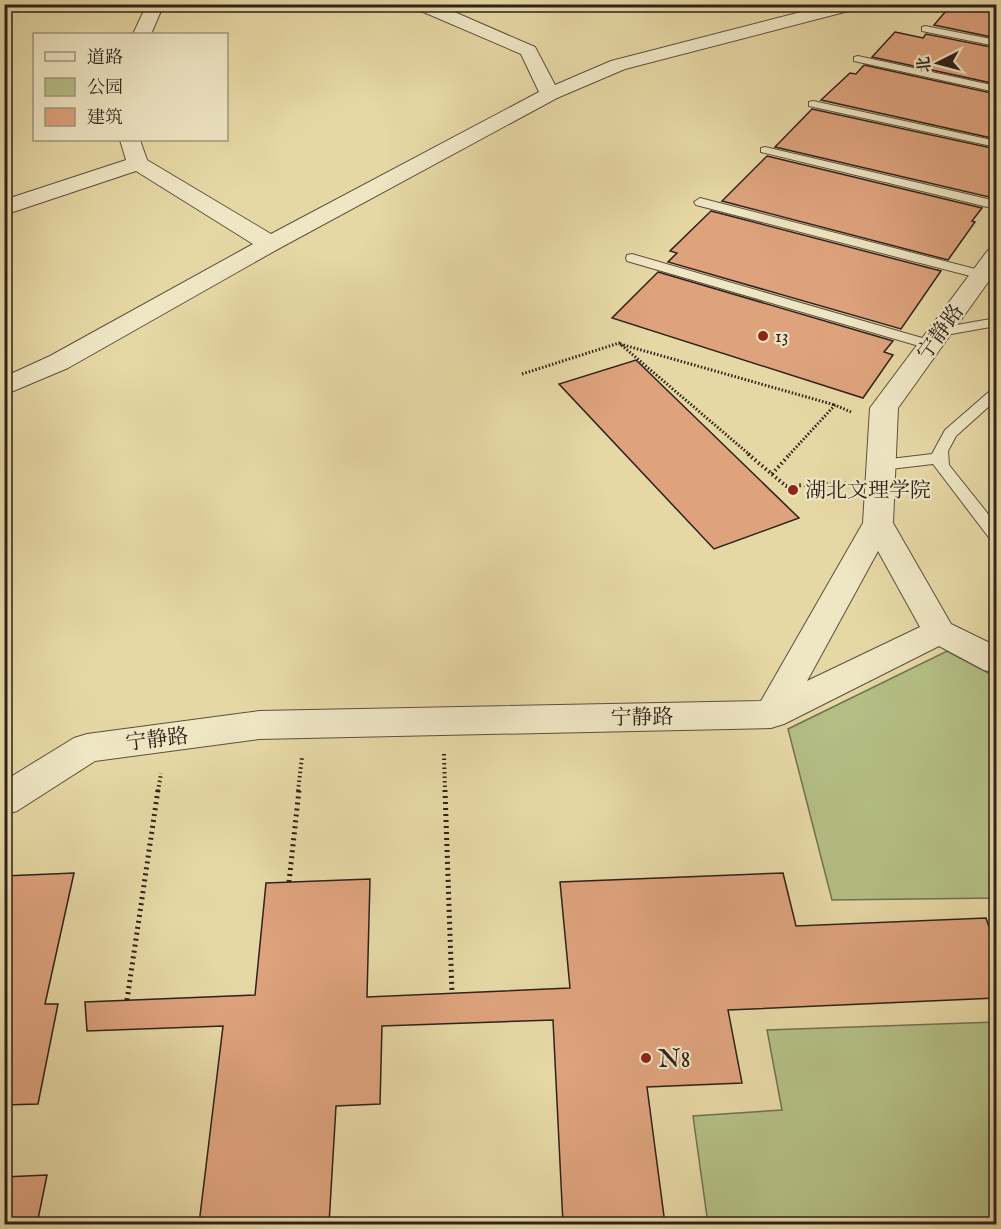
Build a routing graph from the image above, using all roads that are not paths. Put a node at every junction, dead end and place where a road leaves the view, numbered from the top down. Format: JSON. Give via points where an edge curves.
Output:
{"nodes":[{"id":1,"x":156,"y":4,"type":"edge"},
{"id":2,"x":420,"y":4,"type":"edge"},
{"id":3,"x":854,"y":4,"type":"edge"},
{"id":4,"x":925,"y":29,"type":"dead end"},
{"id":5,"x":142,"y":33,"type":"edge"},
{"id":6,"x":996,"y":43,"type":"edge"},
{"id":7,"x":858,"y":59,"type":"dead end"},
{"id":8,"x":996,"y":89,"type":"edge"},
{"id":9,"x":550,"y":94,"type":"junction"},
{"id":10,"x":813,"y":104,"type":"dead end"},
{"id":11,"x":130,"y":141,"type":"edge"},
{"id":12,"x":996,"y":144,"type":"edge"},
{"id":13,"x":765,"y":150,"type":"dead end"},
{"id":14,"x":138,"y":163,"type":"junction"},
{"id":15,"x":700,"y":202,"type":"dead end"},
{"id":16,"x":996,"y":205,"type":"edge"},
{"id":17,"x":4,"y":208,"type":"edge"},
{"id":18,"x":270,"y":244,"type":"junction"},
{"id":19,"x":632,"y":258,"type":"dead end"},
{"id":20,"x":989,"y":265,"type":"edge"},
{"id":21,"x":993,"y":324,"type":"edge"},
{"id":22,"x":935,"y":338,"type":"junction"},
{"id":23,"x":4,"y":387,"type":"edge"},
{"id":24,"x":996,"y":393,"type":"edge"},
{"id":25,"x":940,"y":458,"type":"junction"},
{"id":26,"x":881,"y":473,"type":"junction"},
{"id":27,"x":879,"y":523,"type":"junction"},
{"id":28,"x":996,"y":535,"type":"edge"},
{"id":29,"x":939,"y":632,"type":"junction"},
{"id":30,"x":996,"y":661,"type":"edge"},
{"id":31,"x":771,"y":714,"type":"junction"},
{"id":32,"x":4,"y":800,"type":"edge"}],
"edges":[{"from":1,"to":5,"type":"street"},
{"from":2,"to":9,"type":"street","via":[[529,51]]},
{"from":3,"to":9,"type":"street","via":[[618,65]]},
{"from":4,"to":6,"type":"lane"},
{"from":7,"to":8,"type":"lane"},
{"from":9,"to":18,"type":"street"},
{"from":10,"to":12,"type":"lane"},
{"from":11,"to":14,"type":"street"},
{"from":13,"to":16,"type":"lane"},
{"from":14,"to":17,"type":"street"},
{"from":14,"to":18,"type":"street"},
{"from":15,"to":20,"type":"lane"},
{"from":18,"to":23,"type":"street","via":[[59,362]]},
{"from":19,"to":22,"type":"lane"},
{"from":20,"to":22,"type":"street","name":"宁静路"},
{"from":21,"to":22,"type":"lane"},
{"from":22,"to":26,"type":"street","name":"宁静路","via":[[884,408]]},
{"from":24,"to":25,"type":"lane","via":[[950,433]]},
{"from":25,"to":26,"type":"lane"},
{"from":25,"to":28,"type":"lane","via":[[941,466]]},
{"from":26,"to":27,"type":"street","name":"宁静路"},
{"from":27,"to":29,"type":"street"},
{"from":27,"to":31,"type":"street","name":"宁静路"},
{"from":29,"to":30,"type":"street"},
{"from":29,"to":31,"type":"street"},
{"from":31,"to":32,"type":"street","name":"宁静路","via":[[259,725],[87,748]]}]}
